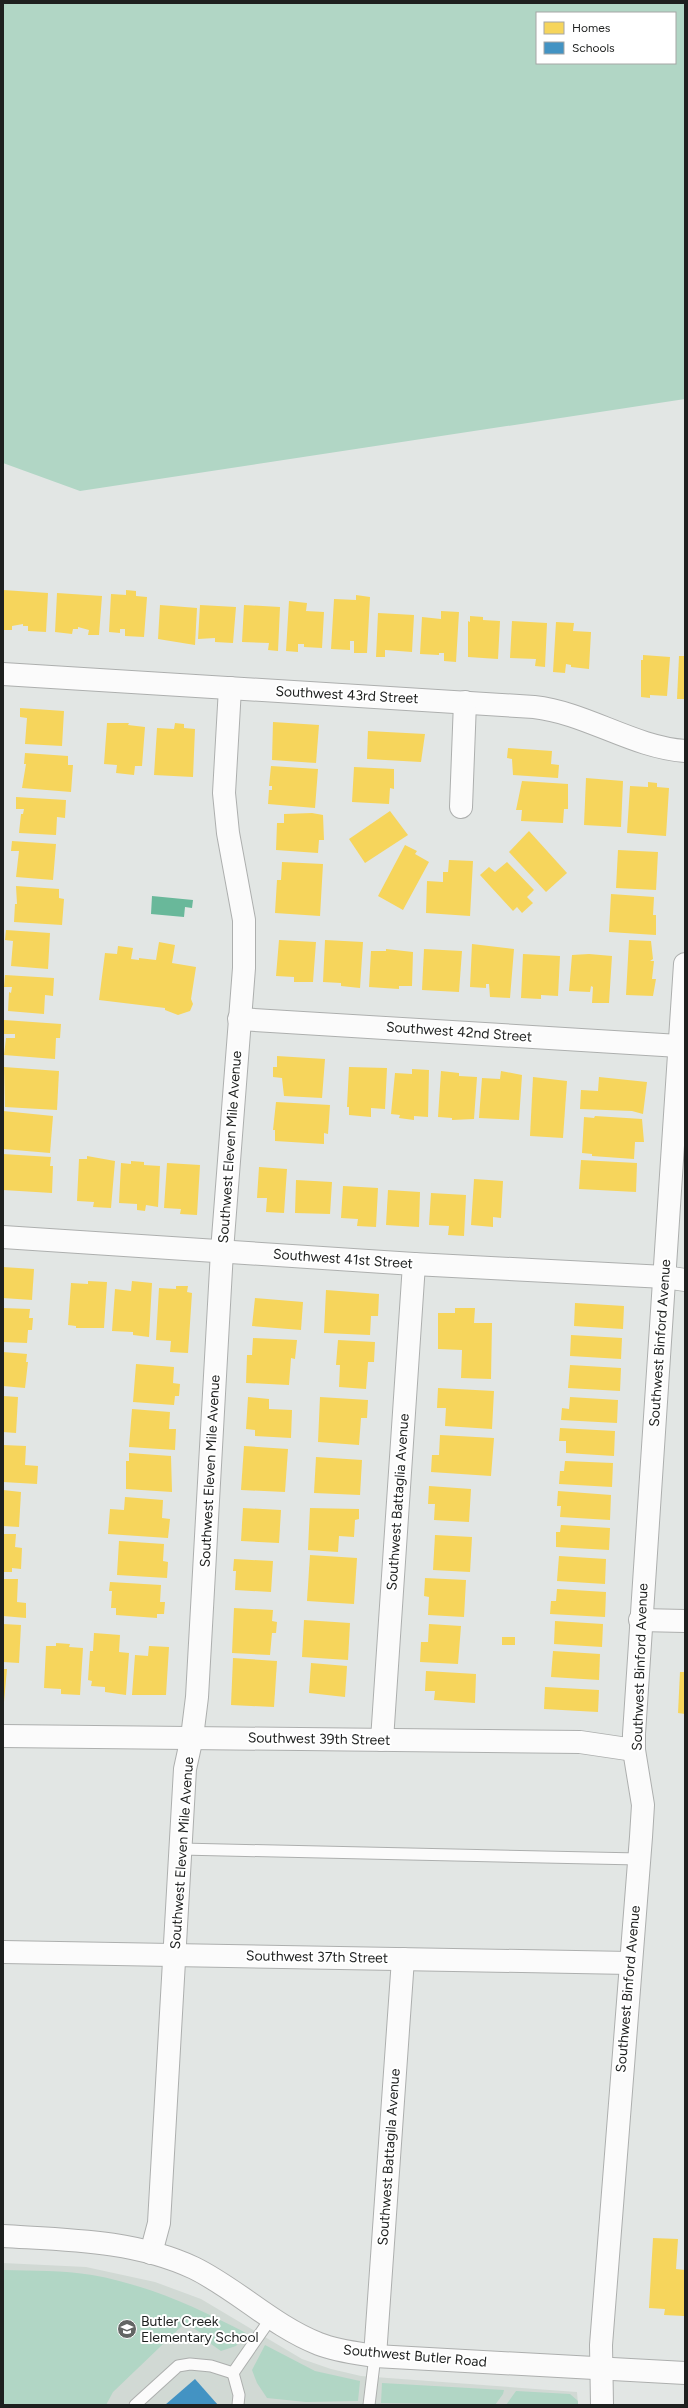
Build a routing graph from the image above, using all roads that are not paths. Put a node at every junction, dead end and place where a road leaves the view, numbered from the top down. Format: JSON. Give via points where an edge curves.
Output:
{"nodes":[{"id":1,"x":3,"y":674,"type":"edge"},
{"id":2,"x":230,"y":688,"type":"junction"},
{"id":3,"x":465,"y":702,"type":"junction"},
{"id":4,"x":685,"y":751,"type":"edge"},
{"id":5,"x":461,"y":807,"type":"dead end"},
{"id":6,"x":685,"y":964,"type":"edge"},
{"id":7,"x":239,"y":1018,"type":"junction"},
{"id":8,"x":679,"y":1046,"type":"junction"},
{"id":9,"x":3,"y":1237,"type":"edge"},
{"id":10,"x":222,"y":1251,"type":"junction"},
{"id":11,"x":414,"y":1264,"type":"junction"},
{"id":12,"x":679,"y":1278,"type":"edge"},
{"id":13,"x":640,"y":1620,"type":"junction"},
{"id":14,"x":685,"y":1621,"type":"edge"},
{"id":15,"x":3,"y":1736,"type":"edge"},
{"id":16,"x":192,"y":1737,"type":"junction"},
{"id":17,"x":382,"y":1740,"type":"junction"},
{"id":18,"x":634,"y":1750,"type":"junction"},
{"id":19,"x":181,"y":1849,"type":"junction"},
{"id":20,"x":640,"y":1859,"type":"junction"},
{"id":21,"x":3,"y":1952,"type":"edge"},
{"id":22,"x":174,"y":1955,"type":"junction"},
{"id":23,"x":403,"y":1959,"type":"junction"},
{"id":24,"x":630,"y":1963,"type":"junction"},
{"id":25,"x":3,"y":2236,"type":"edge"},
{"id":26,"x":151,"y":2253,"type":"junction"},
{"id":27,"x":272,"y":2318,"type":"junction"},
{"id":28,"x":375,"y":2356,"type":"junction"},
{"id":29,"x":602,"y":2368,"type":"junction"},
{"id":30,"x":233,"y":2373,"type":"junction"},
{"id":31,"x":685,"y":2373,"type":"edge"},
{"id":32,"x":135,"y":2405,"type":"edge"},
{"id":33,"x":238,"y":2405,"type":"edge"},
{"id":34,"x":369,"y":2405,"type":"edge"},
{"id":35,"x":602,"y":2405,"type":"edge"}],
"edges":[{"from":1,"to":2,"type":"street","name":"Southwest 43rd Street"},
{"from":2,"to":3,"type":"street","name":"Southwest 43rd Street"},
{"from":2,"to":7,"type":"street","name":"Southwest Eleven Mile Avenue","via":[[224,793],[228,833],[244,920],[244,968]]},
{"from":3,"to":4,"type":"street","name":"Southwest 43rd Street","via":[[556,710],[665,750]]},
{"from":3,"to":5,"type":"street"},
{"from":6,"to":8,"type":"street","name":"Southwest Binford Avenue"},
{"from":7,"to":8,"type":"street","name":"Southwest 42nd Street"},
{"from":7,"to":10,"type":"street","name":"Southwest Eleven Mile Avenue"},
{"from":8,"to":12,"type":"street","name":"Southwest Binford Avenue"},
{"from":9,"to":10,"type":"street","name":"Southwest 41st Street"},
{"from":10,"to":11,"type":"street","name":"Southwest 41st Street"},
{"from":10,"to":16,"type":"street","name":"Southwest Eleven Mile Avenue","via":[[198,1689]]},
{"from":11,"to":12,"type":"street","name":"Southwest 41st Street"},
{"from":11,"to":17,"type":"street","name":"Southwest Battaglia Avenue"},
{"from":12,"to":13,"type":"street","name":"Southwest Binford Avenue"},
{"from":13,"to":14,"type":"street"},
{"from":13,"to":18,"type":"street","name":"Southwest Binford Avenue"},
{"from":15,"to":16,"type":"street","name":"Southwest 39th Street"},
{"from":16,"to":17,"type":"street","name":"Southwest 39th Street"},
{"from":16,"to":19,"type":"street","name":"Southwest Eleven Mile Avenue","via":[[185,1769]]},
{"from":17,"to":18,"type":"street","name":"Southwest 39th Street","via":[[580,1742]]},
{"from":18,"to":20,"type":"street","name":"Southwest Binford Avenue","via":[[643,1805]]},
{"from":19,"to":20,"type":"lane"},
{"from":19,"to":22,"type":"street","name":"Southwest Eleven Mile Avenue"},
{"from":20,"to":24,"type":"street","name":"Southwest Binford Avenue"},
{"from":21,"to":22,"type":"street","name":"Southwest 37th Street"},
{"from":22,"to":23,"type":"street","name":"Southwest 37th Street"},
{"from":22,"to":26,"type":"street","name":"Southwest Eleven Mile Avenue","via":[[159,2222]]},
{"from":23,"to":24,"type":"street","name":"Southwest 37th Street"},
{"from":23,"to":28,"type":"street","name":"Southwest Battagila Avenue"},
{"from":24,"to":29,"type":"street","name":"Southwest Binford Avenue","via":[[601,2345]]},
{"from":25,"to":26,"type":"street","name":"Southwest Butler Road","via":[[91,2241],[117,2244]]},
{"from":26,"to":27,"type":"street","name":"Southwest Butler Road","via":[[193,2268]]},
{"from":27,"to":28,"type":"street","name":"Southwest Butler Road","via":[[317,2343],[339,2350]]},
{"from":27,"to":30,"type":"lane"},
{"from":28,"to":29,"type":"street","name":"Southwest Butler Road"},
{"from":28,"to":34,"type":"lane"},
{"from":29,"to":31,"type":"street","name":"Southwest Butler Road"},
{"from":29,"to":35,"type":"street","name":"Southwest Binford Avenue"},
{"from":30,"to":32,"type":"lane","via":[[211,2366],[178,2366]]},
{"from":30,"to":33,"type":"lane","via":[[239,2395]]}]}
